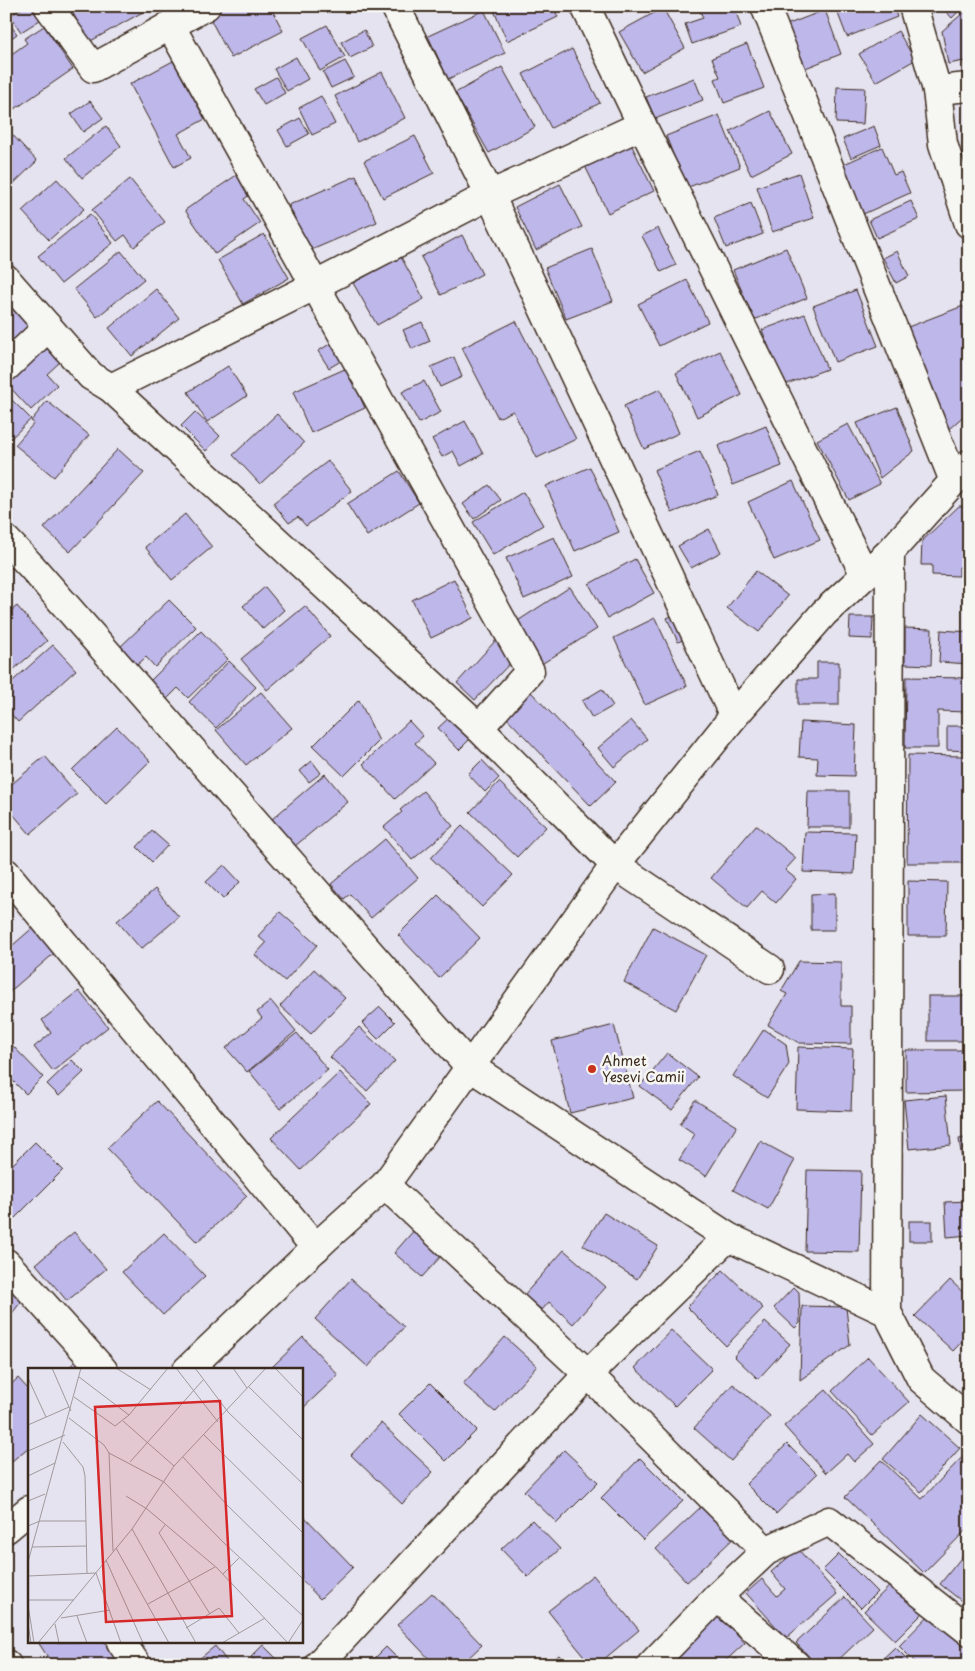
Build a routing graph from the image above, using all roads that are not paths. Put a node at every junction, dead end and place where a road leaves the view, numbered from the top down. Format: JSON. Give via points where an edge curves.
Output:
{"nodes":[{"id":1,"x":48,"y":6,"type":"edge"},
{"id":2,"x":206,"y":6,"type":"edge"},
{"id":3,"x":395,"y":6,"type":"edge"},
{"id":4,"x":585,"y":6,"type":"edge"},
{"id":5,"x":765,"y":6,"type":"edge"},
{"id":6,"x":913,"y":6,"type":"edge"},
{"id":7,"x":170,"y":25,"type":"junction"},
{"id":8,"x":969,"y":87,"type":"edge"},
{"id":9,"x":937,"y":90,"type":"junction"},
{"id":10,"x":642,"y":125,"type":"junction"},
{"id":11,"x":490,"y":195,"type":"junction"},
{"id":12,"x":969,"y":224,"type":"edge"},
{"id":13,"x":6,"y":279,"type":"edge"},
{"id":14,"x":314,"y":286,"type":"junction"},
{"id":15,"x":48,"y":328,"type":"junction"},
{"id":16,"x":6,"y":367,"type":"edge"},
{"id":17,"x":111,"y":388,"type":"junction"},
{"id":18,"x":962,"y":473,"type":"edge"},
{"id":19,"x":6,"y":540,"type":"edge"},
{"id":20,"x":890,"y":552,"type":"junction"},
{"id":21,"x":865,"y":575,"type":"junction"},
{"id":22,"x":734,"y":716,"type":"junction"},
{"id":23,"x":479,"y":728,"type":"junction"},
{"id":24,"x":615,"y":865,"type":"junction"},
{"id":25,"x":6,"y":874,"type":"edge"},
{"id":26,"x":770,"y":969,"type":"dead end"},
{"id":27,"x":469,"y":1066,"type":"junction"},
{"id":28,"x":385,"y":1185,"type":"junction"},
{"id":29,"x":728,"y":1237,"type":"junction"},
{"id":30,"x":316,"y":1248,"type":"junction"},
{"id":31,"x":6,"y":1263,"type":"edge"},
{"id":32,"x":887,"y":1312,"type":"junction"},
{"id":33,"x":101,"y":1368,"type":"edge"},
{"id":34,"x":190,"y":1368,"type":"edge"},
{"id":35,"x":588,"y":1374,"type":"junction"},
{"id":36,"x":969,"y":1420,"type":"edge"},
{"id":37,"x":28,"y":1511,"type":"edge"},
{"id":38,"x":6,"y":1529,"type":"edge"},
{"id":39,"x":766,"y":1551,"type":"junction"},
{"id":40,"x":718,"y":1597,"type":"junction"},
{"id":41,"x":969,"y":1631,"type":"edge"},
{"id":42,"x":122,"y":1644,"type":"edge"},
{"id":43,"x":137,"y":1665,"type":"edge"},
{"id":44,"x":318,"y":1665,"type":"edge"},
{"id":45,"x":651,"y":1665,"type":"edge"},
{"id":46,"x":796,"y":1665,"type":"edge"}],
"edges":[{"from":1,"to":7,"type":"street","via":[[93,68]]},
{"from":2,"to":7,"type":"street"},
{"from":3,"to":11,"type":"street"},
{"from":4,"to":10,"type":"street"},
{"from":5,"to":18,"type":"street"},
{"from":6,"to":9,"type":"street"},
{"from":7,"to":14,"type":"street"},
{"from":8,"to":9,"type":"street"},
{"from":9,"to":12,"type":"street","via":[[943,144]]},
{"from":10,"to":11,"type":"street"},
{"from":10,"to":21,"type":"street"},
{"from":11,"to":14,"type":"street"},
{"from":11,"to":22,"type":"street"},
{"from":13,"to":15,"type":"street"},
{"from":14,"to":17,"type":"street"},
{"from":14,"to":23,"type":"street","via":[[530,671]]},
{"from":15,"to":16,"type":"street"},
{"from":15,"to":17,"type":"street","via":[[91,376]]},
{"from":17,"to":23,"type":"street"},
{"from":18,"to":20,"type":"street"},
{"from":19,"to":27,"type":"street"},
{"from":20,"to":21,"type":"street"},
{"from":20,"to":32,"type":"street"},
{"from":21,"to":22,"type":"street","via":[[824,613]]},
{"from":22,"to":24,"type":"street"},
{"from":23,"to":24,"type":"street"},
{"from":24,"to":26,"type":"street"},
{"from":24,"to":27,"type":"street"},
{"from":25,"to":30,"type":"street"},
{"from":27,"to":28,"type":"street"},
{"from":27,"to":29,"type":"street"},
{"from":28,"to":30,"type":"street"},
{"from":28,"to":35,"type":"street"},
{"from":29,"to":32,"type":"street"},
{"from":29,"to":35,"type":"street"},
{"from":30,"to":34,"type":"street"},
{"from":31,"to":33,"type":"street"},
{"from":32,"to":36,"type":"street","via":[[921,1379]]},
{"from":35,"to":39,"type":"street"},
{"from":35,"to":44,"type":"street"},
{"from":37,"to":38,"type":"street"},
{"from":39,"to":40,"type":"street"},
{"from":39,"to":41,"type":"street","via":[[829,1521]]},
{"from":40,"to":45,"type":"street"},
{"from":40,"to":46,"type":"street"},
{"from":42,"to":43,"type":"street"}]}
